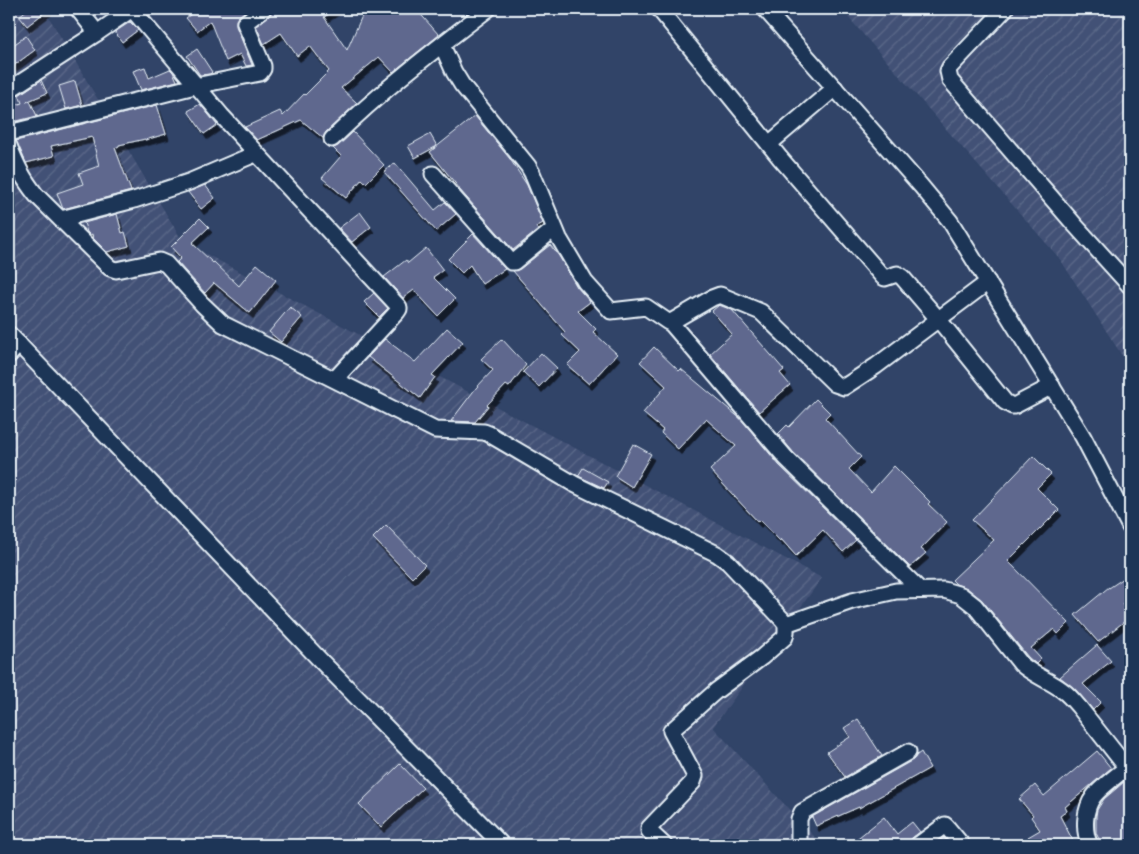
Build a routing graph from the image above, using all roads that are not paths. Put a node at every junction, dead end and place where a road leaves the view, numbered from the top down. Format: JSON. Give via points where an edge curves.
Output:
{"nodes":[{"id":1,"x":78,"y":9,"type":"edge"},
{"id":2,"x":132,"y":9,"type":"edge"},
{"id":3,"x":263,"y":9,"type":"edge"},
{"id":4,"x":488,"y":9,"type":"edge"},
{"id":5,"x":659,"y":9,"type":"edge"},
{"id":6,"x":765,"y":9,"type":"edge"},
{"id":7,"x":1005,"y":9,"type":"edge"},
{"id":8,"x":96,"y":33,"type":"junction"},
{"id":9,"x":442,"y":45,"type":"junction"},
{"id":10,"x":196,"y":86,"type":"junction"},
{"id":11,"x":835,"y":88,"type":"junction"},
{"id":12,"x":9,"y":90,"type":"edge"},
{"id":13,"x":9,"y":133,"type":"edge"},
{"id":14,"x":332,"y":139,"type":"dead end"},
{"id":15,"x":769,"y":144,"type":"junction"},
{"id":16,"x":9,"y":146,"type":"edge"},
{"id":17,"x":255,"y":154,"type":"junction"},
{"id":18,"x":433,"y":174,"type":"dead end"},
{"id":19,"x":60,"y":219,"type":"junction"},
{"id":20,"x":554,"y":229,"type":"junction"},
{"id":21,"x":988,"y":282,"type":"junction"},
{"id":22,"x":1130,"y":286,"type":"edge"},
{"id":23,"x":939,"y":320,"type":"junction"},
{"id":24,"x":670,"y":322,"type":"junction"},
{"id":25,"x":12,"y":345,"type":"edge"},
{"id":26,"x":335,"y":379,"type":"junction"},
{"id":27,"x":1052,"y":386,"type":"junction"},
{"id":28,"x":1130,"y":527,"type":"edge"},
{"id":29,"x":920,"y":590,"type":"junction"},
{"id":30,"x":786,"y":624,"type":"junction"},
{"id":31,"x":908,"y":752,"type":"dead end"},
{"id":32,"x":1128,"y":766,"type":"edge"},
{"id":33,"x":502,"y":845,"type":"edge"},
{"id":34,"x":664,"y":845,"type":"edge"},
{"id":35,"x":800,"y":845,"type":"edge"},
{"id":36,"x":918,"y":845,"type":"edge"},
{"id":37,"x":962,"y":845,"type":"edge"},
{"id":38,"x":1090,"y":845,"type":"edge"}],
"edges":[{"from":1,"to":8,"type":"street"},
{"from":2,"to":8,"type":"street"},
{"from":2,"to":10,"type":"street"},
{"from":3,"to":10,"type":"street","via":[[245,23],[263,69],[260,73]]},
{"from":4,"to":9,"type":"street"},
{"from":5,"to":15,"type":"street"},
{"from":6,"to":11,"type":"street"},
{"from":7,"to":22,"type":"street","via":[[950,67],[950,80]]},
{"from":8,"to":12,"type":"street"},
{"from":9,"to":14,"type":"street","via":[[369,104]]},
{"from":9,"to":20,"type":"street","via":[[462,84],[530,169]]},
{"from":10,"to":13,"type":"street"},
{"from":10,"to":17,"type":"street"},
{"from":11,"to":15,"type":"street"},
{"from":11,"to":21,"type":"street","via":[[950,221]]},
{"from":15,"to":23,"type":"street","via":[[882,276],[899,275]]},
{"from":16,"to":19,"type":"street","via":[[26,182]]},
{"from":17,"to":19,"type":"street","via":[[189,182]]},
{"from":17,"to":26,"type":"street","via":[[399,307]]},
{"from":18,"to":20,"type":"street","via":[[511,262]]},
{"from":19,"to":26,"type":"street","via":[[110,268],[116,270],[162,262],[223,324]]},
{"from":20,"to":24,"type":"street","via":[[585,282],[610,310],[646,307]]},
{"from":21,"to":23,"type":"street"},
{"from":21,"to":27,"type":"street"},
{"from":23,"to":24,"type":"street","via":[[844,387],[835,384],[761,312],[728,298],[712,298]]},
{"from":23,"to":27,"type":"street","via":[[1008,405],[1014,406]]},
{"from":24,"to":29,"type":"street","via":[[786,458]]},
{"from":25,"to":33,"type":"street"},
{"from":26,"to":30,"type":"street","via":[[435,430],[489,434],[574,484],[717,554]]},
{"from":27,"to":28,"type":"street"},
{"from":29,"to":30,"type":"street","via":[[896,591],[852,601]]},
{"from":29,"to":32,"type":"street","via":[[944,590],[961,595],[975,606],[1026,670],[1070,697]]},
{"from":30,"to":34,"type":"street","via":[[785,637],[672,730],[695,778],[649,828]]},
{"from":31,"to":35,"type":"street","via":[[805,810],[798,819]]},
{"from":32,"to":38,"type":"street","via":[[1090,803],[1086,827]]},
{"from":36,"to":37,"type":"street","via":[[944,826]]}]}
